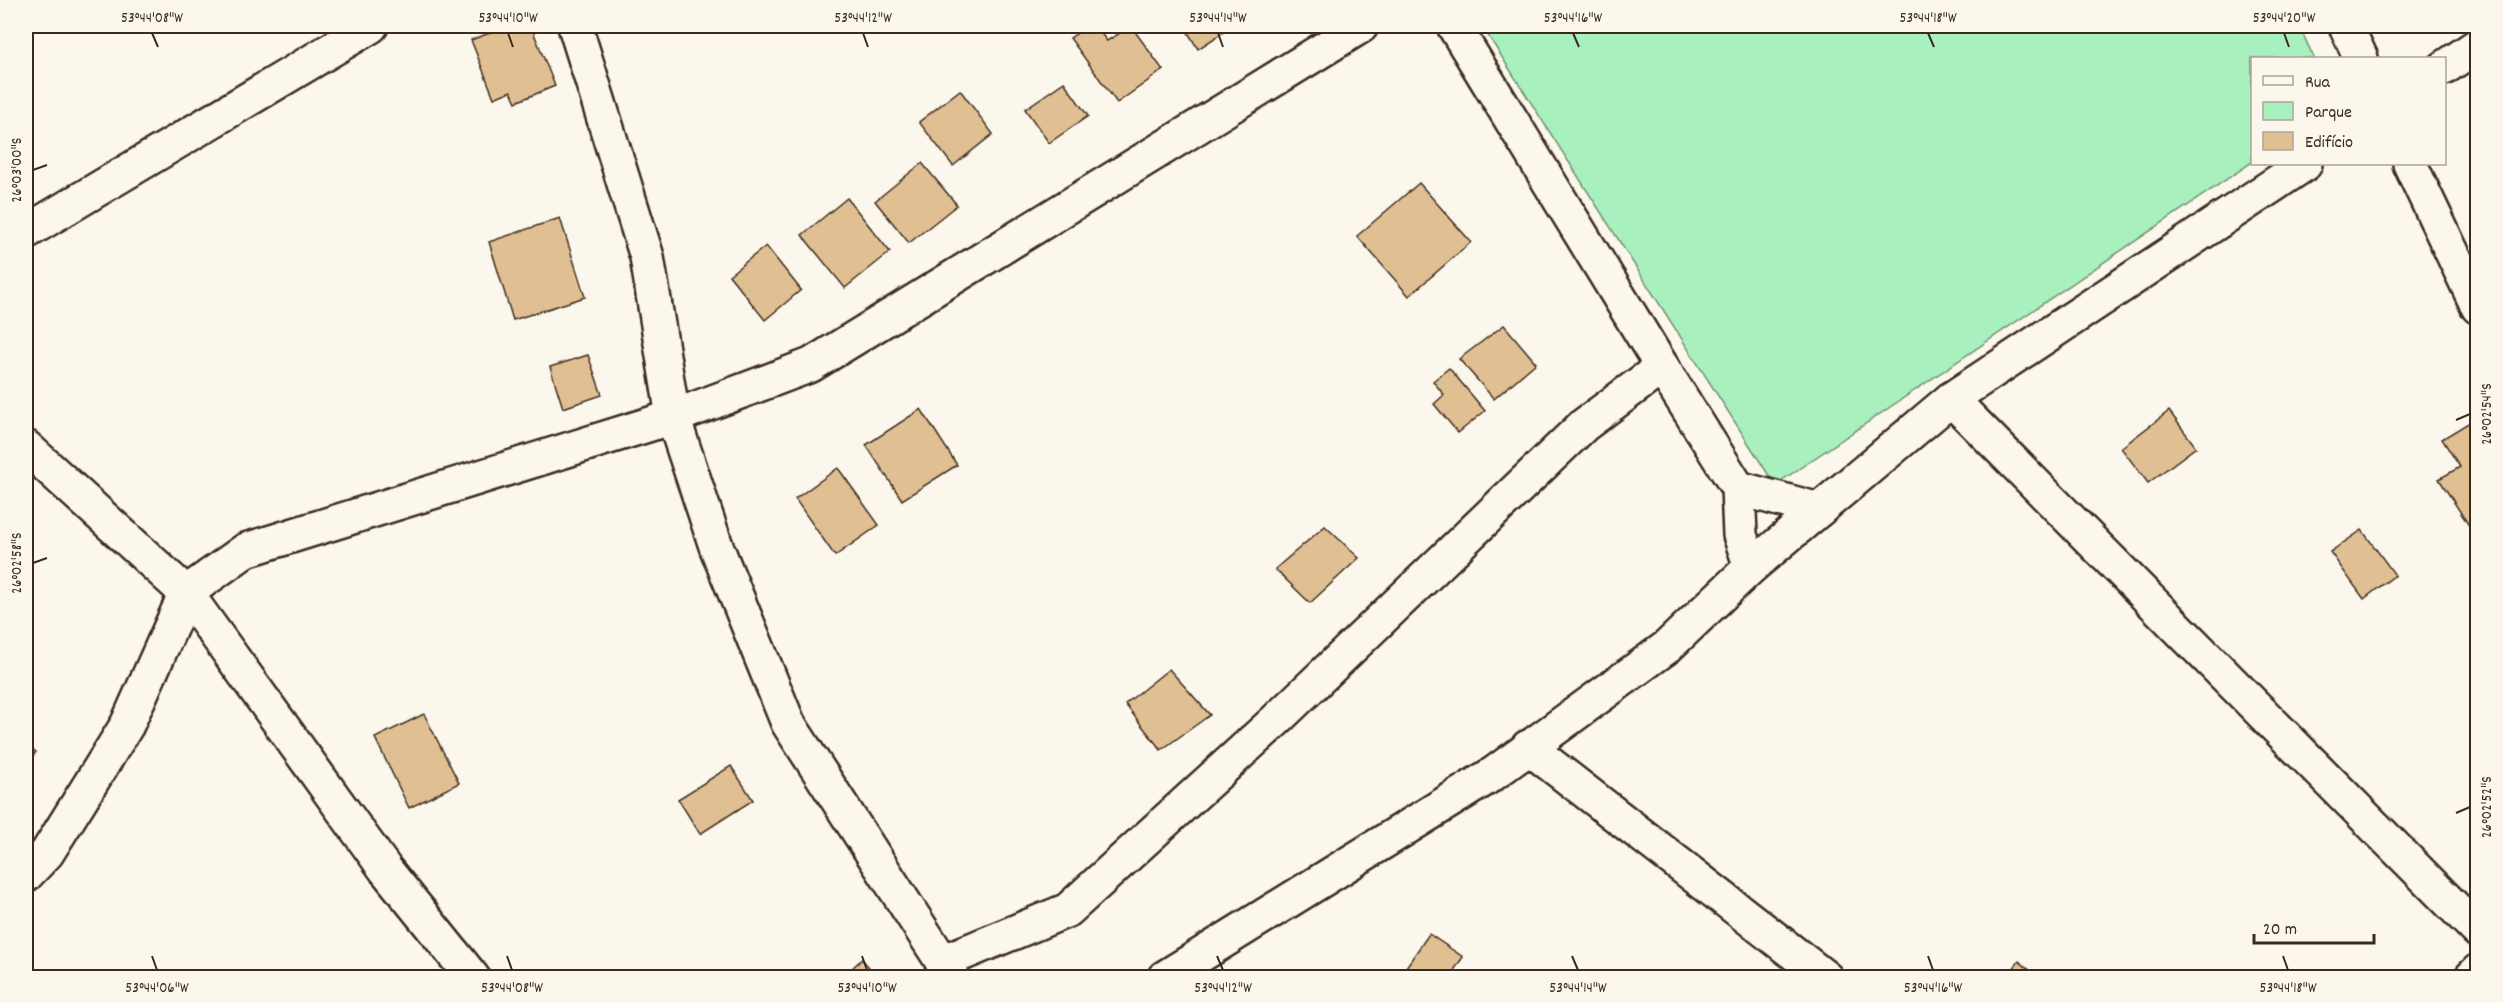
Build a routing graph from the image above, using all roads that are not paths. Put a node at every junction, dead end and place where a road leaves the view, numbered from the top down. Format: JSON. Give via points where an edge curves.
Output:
{"nodes":[{"id":1,"x":370,"y":26,"type":"edge"},
{"id":2,"x":575,"y":26,"type":"edge"},
{"id":3,"x":1361,"y":26,"type":"edge"},
{"id":4,"x":1454,"y":26,"type":"edge"},
{"id":5,"x":2346,"y":26,"type":"edge"},
{"id":6,"x":2478,"y":45,"type":"edge"},
{"id":7,"x":2361,"y":57,"type":"edge"},
{"id":8,"x":2446,"y":67,"type":"edge"},
{"id":9,"x":2303,"y":165,"type":"edge"},
{"id":10,"x":2410,"y":165,"type":"edge"},
{"id":11,"x":26,"y":232,"type":"edge"},
{"id":12,"x":2478,"y":308,"type":"edge"},
{"id":13,"x":1662,"y":367,"type":"junction"},
{"id":14,"x":1951,"y":399,"type":"junction"},
{"id":15,"x":673,"y":417,"type":"junction"},
{"id":16,"x":26,"y":447,"type":"edge"},
{"id":17,"x":1738,"y":488,"type":"junction"},
{"id":18,"x":1819,"y":510,"type":"junction"},
{"id":19,"x":1751,"y":567,"type":"junction"},
{"id":20,"x":186,"y":593,"type":"junction"},
{"id":21,"x":1528,"y":747,"type":"junction"},
{"id":22,"x":26,"y":875,"type":"edge"},
{"id":23,"x":2478,"y":931,"type":"edge"},
{"id":24,"x":947,"y":970,"type":"edge"},
{"id":25,"x":2478,"y":971,"type":"edge"},
{"id":26,"x":473,"y":978,"type":"edge"},
{"id":27,"x":1164,"y":978,"type":"edge"},
{"id":28,"x":1826,"y":978,"type":"edge"},
{"id":29,"x":2471,"y":978,"type":"edge"}],
"edges":[{"from":1,"to":11,"type":"street"},
{"from":2,"to":15,"type":"street","via":[[647,257]]},
{"from":3,"to":15,"type":"street","via":[[811,365]]},
{"from":4,"to":13,"type":"street"},
{"from":5,"to":7,"type":"street"},
{"from":6,"to":8,"type":"street"},
{"from":9,"to":14,"type":"street"},
{"from":10,"to":12,"type":"street"},
{"from":13,"to":17,"type":"street"},
{"from":13,"to":24,"type":"street","via":[[1584,425],[1275,721],[1068,910]]},
{"from":14,"to":18,"type":"street"},
{"from":14,"to":23,"type":"street"},
{"from":15,"to":20,"type":"street","via":[[246,550]]},
{"from":15,"to":24,"type":"street","via":[[716,546],[788,723]]},
{"from":16,"to":20,"type":"street"},
{"from":17,"to":18,"type":"street"},
{"from":17,"to":19,"type":"street","via":[[1740,535]]},
{"from":18,"to":19,"type":"street"},
{"from":19,"to":21,"type":"street","via":[[1667,647]]},
{"from":20,"to":22,"type":"street","via":[[127,725],[47,853]]},
{"from":20,"to":26,"type":"street","via":[[386,870]]},
{"from":21,"to":27,"type":"street","via":[[1493,774]]},
{"from":21,"to":28,"type":"street"},
{"from":25,"to":29,"type":"street"}]}
